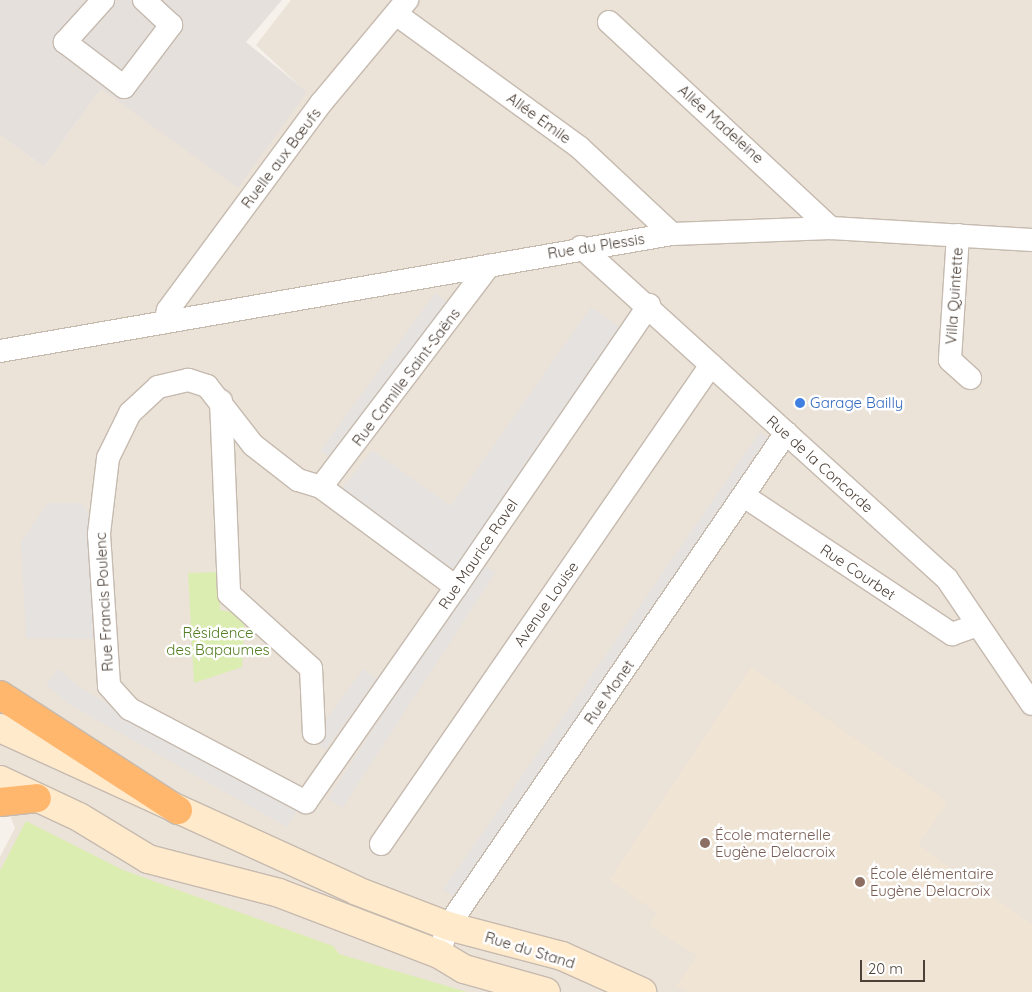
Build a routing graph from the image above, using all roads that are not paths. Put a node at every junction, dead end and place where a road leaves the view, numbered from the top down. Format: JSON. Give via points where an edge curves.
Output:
{"nodes":[{"id":1,"x":103,"y":0,"type":"edge"},
{"id":2,"x":144,"y":0,"type":"edge"},
{"id":3,"x":402,"y":7,"type":"edge"},
{"id":4,"x":609,"y":22,"type":"dead end"},
{"id":5,"x":831,"y":228,"type":"junction"},
{"id":6,"x":672,"y":234,"type":"junction"},
{"id":7,"x":958,"y":235,"type":"junction"},
{"id":8,"x":1032,"y":240,"type":"edge"},
{"id":9,"x":581,"y":247,"type":"junction"},
{"id":10,"x":489,"y":266,"type":"junction"},
{"id":11,"x":649,"y":305,"type":"junction"},
{"id":12,"x":166,"y":322,"type":"junction"},
{"id":13,"x":0,"y":351,"type":"edge"},
{"id":14,"x":711,"y":365,"type":"junction"},
{"id":15,"x":970,"y":378,"type":"dead end"},
{"id":16,"x":221,"y":401,"type":"junction"},
{"id":17,"x":786,"y":433,"type":"junction"},
{"id":18,"x":322,"y":487,"type":"junction"},
{"id":19,"x":744,"y":496,"type":"junction"},
{"id":20,"x":456,"y":587,"type":"junction"},
{"id":21,"x":975,"y":626,"type":"junction"},
{"id":22,"x":0,"y":695,"type":"edge"},
{"id":23,"x":1032,"y":704,"type":"edge"},
{"id":24,"x":0,"y":728,"type":"edge"},
{"id":25,"x":314,"y":733,"type":"dead end"},
{"id":26,"x":0,"y":780,"type":"edge"},
{"id":27,"x":37,"y":798,"type":"junction"},
{"id":28,"x":0,"y":802,"type":"edge"},
{"id":29,"x":306,"y":802,"type":"joint"},
{"id":30,"x":178,"y":810,"type":"junction"},
{"id":31,"x":381,"y":844,"type":"dead end"},
{"id":32,"x":448,"y":926,"type":"junction"},
{"id":33,"x":439,"y":954,"type":"junction"},
{"id":34,"x":546,"y":992,"type":"edge"},
{"id":35,"x":642,"y":992,"type":"edge"}],
"edges":[{"from":1,"to":2,"type":"street","via":[[65,42],[124,87],[171,25]]},
{"from":3,"to":6,"type":"street","name":"Allée Émile","via":[[579,147]]},
{"from":3,"to":12,"type":"street","name":"Ruelle aux Bœufs","via":[[310,118],[168,310]]},
{"from":4,"to":5,"type":"street","name":"Allée Madeleine"},
{"from":5,"to":6,"type":"street","name":"Rue du Plessis"},
{"from":5,"to":7,"type":"street","name":"Rue du Plessis"},
{"from":6,"to":9,"type":"street","name":"Rue du Plessis"},
{"from":7,"to":8,"type":"street","name":"Rue du Plessis"},
{"from":7,"to":15,"type":"street","name":"Villa Quintette","via":[[950,360]]},
{"from":9,"to":10,"type":"street","name":"Rue du Plessis"},
{"from":9,"to":11,"type":"street","name":"Rue de la Concorde"},
{"from":10,"to":12,"type":"street","name":"Rue du Plessis"},
{"from":10,"to":18,"type":"street","name":"Rue Camille Saint-Saëns"},
{"from":11,"to":14,"type":"street","name":"Rue de la Concorde"},
{"from":11,"to":20,"type":"street","name":"Rue Maurice Ravel"},
{"from":12,"to":13,"type":"street","name":"Rue du Plessis"},
{"from":14,"to":17,"type":"street","name":"Rue de la Concorde"},
{"from":14,"to":31,"type":"street","name":"Avenue Louise"},
{"from":16,"to":18,"type":"street","via":[[253,445],[298,480]]},
{"from":16,"to":25,"type":"street","via":[[229,594],[311,668]]},
{"from":16,"to":29,"type":"street","name":"Rue Francis Poulenc","via":[[207,386],[188,380],[158,387],[130,412],[108,458],[99,534],[109,686],[130,709]]},
{"from":17,"to":19,"type":"street","name":"Rue Monet"},
{"from":17,"to":21,"type":"street","name":"Rue de la Concorde","via":[[947,579]]},
{"from":18,"to":20,"type":"street"},
{"from":19,"to":21,"type":"street","name":"Rue Courbet","via":[[952,634]]},
{"from":19,"to":32,"type":"street","name":"Rue Monet"},
{"from":20,"to":29,"type":"street","name":"Rue Maurice Ravel"},
{"from":21,"to":23,"type":"street","name":"Rue de la Concorde"},
{"from":22,"to":30,"type":"highway"},
{"from":24,"to":30,"type":"street","name":"Rue du Stand"},
{"from":26,"to":27,"type":"street"},
{"from":27,"to":28,"type":"highway"},
{"from":27,"to":33,"type":"street","via":[[148,859],[251,884]]},
{"from":30,"to":32,"type":"street","name":"Rue du Stand"},
{"from":32,"to":33,"type":"street","name":"Rue Monet"},
{"from":32,"to":35,"type":"street","name":"Rue du Stand","via":[[562,956]]},
{"from":33,"to":34,"type":"street","via":[[464,969]]}]}
